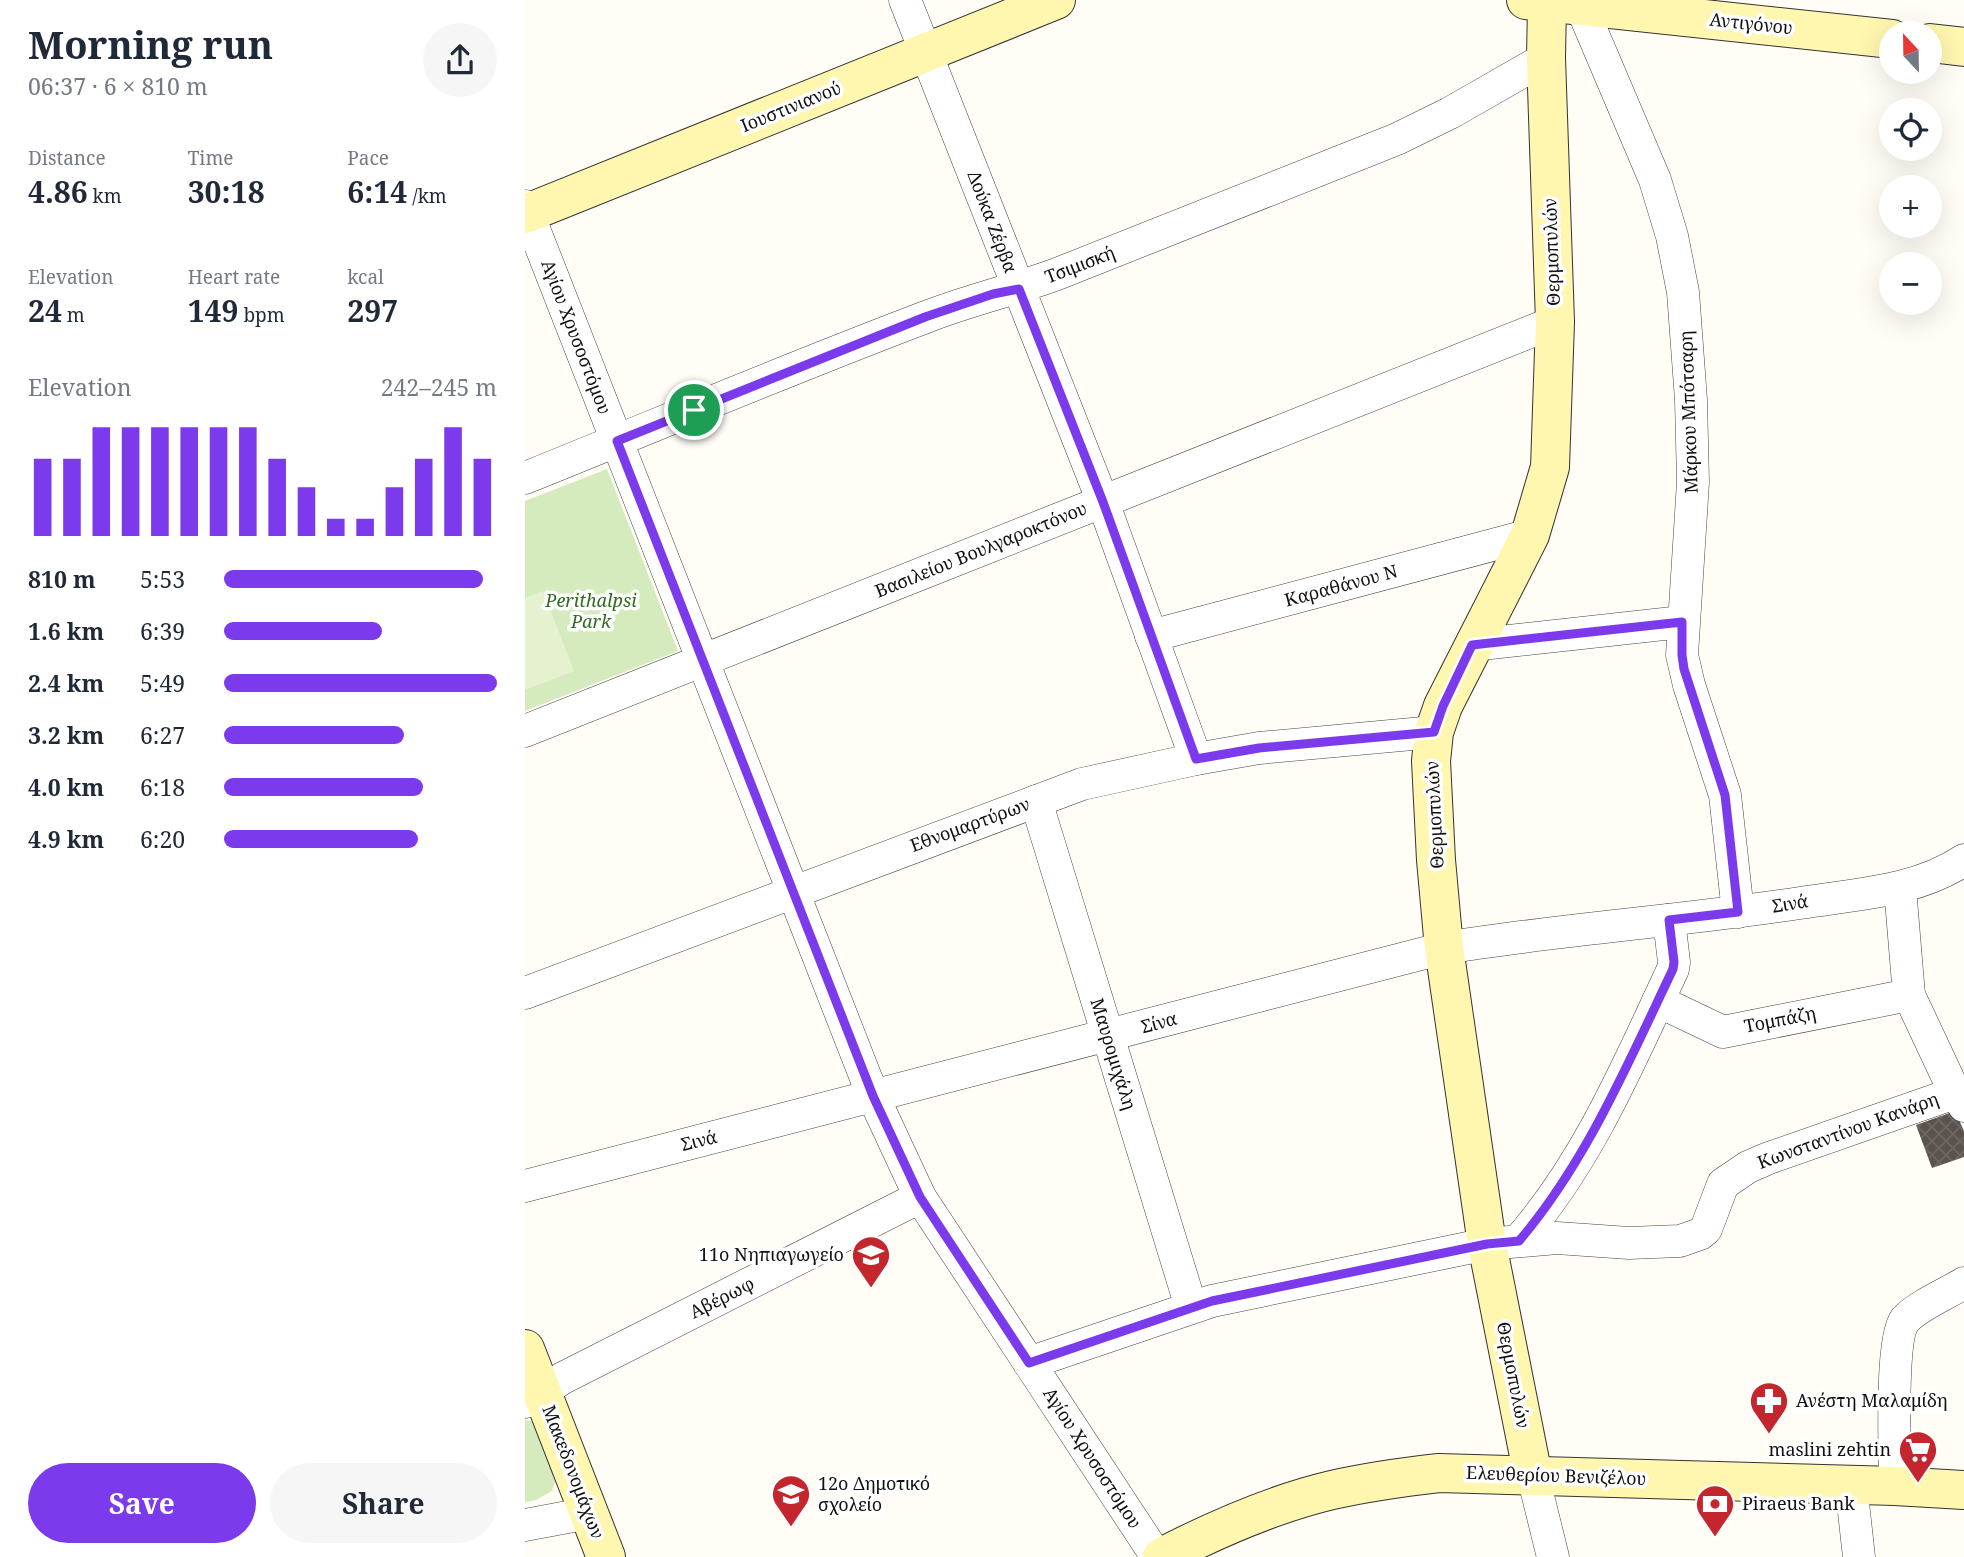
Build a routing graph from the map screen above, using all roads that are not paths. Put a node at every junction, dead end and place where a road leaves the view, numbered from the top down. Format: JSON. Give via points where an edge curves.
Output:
{"nodes":[{"id":1,"x":905,"y":0,"type":"edge"},
{"id":2,"x":1056,"y":0,"type":"edge"},
{"id":3,"x":1551,"y":3,"type":"edge"},
{"id":4,"x":1879,"y":38,"type":"edge"},
{"id":5,"x":926,"y":52,"type":"junction"},
{"id":6,"x":1546,"y":58,"type":"junction"},
{"id":7,"x":526,"y":211,"type":"edge"},
{"id":8,"x":1019,"y":289,"type":"junction"},
{"id":9,"x":1555,"y":322,"type":"junction"},
{"id":10,"x":617,"y":441,"type":"junction"},
{"id":11,"x":525,"y":478,"type":"edge"},
{"id":12,"x":1103,"y":502,"type":"junction"},
{"id":13,"x":1530,"y":535,"type":"junction"},
{"id":14,"x":1682,"y":622,"type":"junction"},
{"id":15,"x":1151,"y":636,"type":"junction"},
{"id":16,"x":1472,"y":645,"type":"junction"},
{"id":17,"x":703,"y":660,"type":"junction"},
{"id":18,"x":525,"y":731,"type":"edge"},
{"id":19,"x":1434,"y":732,"type":"junction"},
{"id":20,"x":1196,"y":759,"type":"junction"},
{"id":21,"x":1036,"y":801,"type":"junction"},
{"id":22,"x":1964,"y":860,"type":"edge"},
{"id":23,"x":1900,"y":888,"type":"junction"},
{"id":24,"x":793,"y":891,"type":"junction"},
{"id":25,"x":1738,"y":912,"type":"junction"},
{"id":26,"x":1669,"y":920,"type":"junction"},
{"id":27,"x":1444,"y":948,"type":"junction"},
{"id":28,"x":525,"y":993,"type":"edge"},
{"id":29,"x":1909,"y":995,"type":"junction"},
{"id":30,"x":1658,"y":1001,"type":"junction"},
{"id":31,"x":1108,"y":1036,"type":"junction"},
{"id":32,"x":873,"y":1096,"type":"junction"},
{"id":33,"x":1960,"y":1100,"type":"edge"},
{"id":34,"x":525,"y":1185,"type":"edge"},
{"id":35,"x":920,"y":1197,"type":"junction"},
{"id":36,"x":1503,"y":1242,"type":"junction"},
{"id":37,"x":1964,"y":1283,"type":"edge"},
{"id":38,"x":1191,"y":1307,"type":"junction"},
{"id":39,"x":525,"y":1349,"type":"edge"},
{"id":40,"x":1029,"y":1363,"type":"junction"},
{"id":41,"x":533,"y":1396,"type":"edge"},
{"id":42,"x":1533,"y":1476,"type":"junction"},
{"id":43,"x":1851,"y":1485,"type":"junction"},
{"id":44,"x":1895,"y":1486,"type":"junction"},
{"id":45,"x":1964,"y":1490,"type":"edge"},
{"id":46,"x":589,"y":1513,"type":"junction"},
{"id":47,"x":525,"y":1525,"type":"edge"},
{"id":48,"x":606,"y":1557,"type":"edge"},
{"id":49,"x":1160,"y":1557,"type":"edge"},
{"id":50,"x":1553,"y":1557,"type":"edge"},
{"id":51,"x":1859,"y":1557,"type":"edge"}],
"edges":[{"from":1,"to":5,"type":"street","name":"Δούκα Ζέρβα"},
{"from":2,"to":5,"type":"street","name":"Ιουστινιανού"},
{"from":3,"to":4,"type":"street","name":"Αντιγόνου"},
{"from":3,"to":6,"type":"street","name":"Θερμοπυλών"},
{"from":3,"to":14,"type":"street","name":"Μάρκου Μπότσαρη","via":[[1655,180],[1672,236],[1683,292],[1691,400],[1693,482]]},
{"from":5,"to":7,"type":"street","name":"Ιουστινιανού"},
{"from":5,"to":8,"type":"street","name":"Δούκα Ζέρβα"},
{"from":6,"to":8,"type":"street","name":"Τσιμισκή","via":[[1397,139]]},
{"from":6,"to":9,"type":"street","name":"Θερμοπυλών"},
{"from":7,"to":10,"type":"street","name":"Αγίου Χρυσοστόμου"},
{"from":8,"to":10,"type":"street","name":"Τσιμισκή","via":[[925,317]]},
{"from":8,"to":12,"type":"street","name":"Δούκα Ζέρβα"},
{"from":9,"to":12,"type":"street","name":"Βασιλείου Βουλγαροκτόνου"},
{"from":9,"to":13,"type":"street","name":"Θερμοπυλών","via":[[1550,467]]},
{"from":10,"to":11,"type":"street","name":"Τσιμισκή"},
{"from":10,"to":17,"type":"street","name":"Αγίου Χρυσοστόμου"},
{"from":12,"to":15,"type":"street","name":"Δούκα Ζέρβα"},
{"from":12,"to":17,"type":"street","name":"Βασιλείου Βουλγαροκτόνου"},
{"from":13,"to":15,"type":"street","name":"Καραθάνου Ν"},
{"from":13,"to":16,"type":"street","name":"Θερμοπυλών"},
{"from":14,"to":16,"type":"street"},
{"from":14,"to":25,"type":"street","name":"Μάρκου Μπότσαρη","via":[[1684,669],[1725,795]]},
{"from":15,"to":20,"type":"street","name":"Δούκα Ζέρβα"},
{"from":16,"to":19,"type":"street","name":"Θερμοπυλών"},
{"from":17,"to":18,"type":"street","name":"Βασιλείου Βουλγαροκτόνου"},
{"from":17,"to":24,"type":"street","name":"Αγίου Χρυσοστόμου"},
{"from":19,"to":20,"type":"street","name":"Εθνομαρτύρων","via":[[1259,748]]},
{"from":19,"to":27,"type":"street","name":"Θερμοπυλών","via":[[1431,773]]},
{"from":20,"to":21,"type":"street","name":"Εθνομαρτύρων","via":[[1100,779]]},
{"from":21,"to":24,"type":"street","name":"Εθνομαρτύρων"},
{"from":21,"to":31,"type":"street","name":"Μαυρομιχάλη"},
{"from":22,"to":23,"type":"street","name":"Σινά","via":[[1937,876]]},
{"from":23,"to":25,"type":"street","name":"Σινά"},
{"from":23,"to":29,"type":"street"},
{"from":24,"to":28,"type":"street","name":"Εθνομαρτύρων"},
{"from":24,"to":32,"type":"street","name":"Αγίου Χρυσοστόμου"},
{"from":25,"to":26,"type":"street","name":"Σινά"},
{"from":26,"to":27,"type":"street","name":"Σινά"},
{"from":26,"to":30,"type":"street","via":[[1674,962]]},
{"from":27,"to":31,"type":"street","name":"Σίνα"},
{"from":27,"to":36,"type":"street","name":"Θερμοπυλών"},
{"from":29,"to":30,"type":"street","name":"Τομπάζη","via":[[1723,1032]]},
{"from":29,"to":33,"type":"street"},
{"from":30,"to":36,"type":"street","via":[[1595,1129],[1560,1188]]},
{"from":31,"to":32,"type":"street","name":"Σίνα"},
{"from":31,"to":38,"type":"street","name":"Μαυρομιχάλη"},
{"from":32,"to":34,"type":"street","name":"Σινά"},
{"from":32,"to":35,"type":"street","name":"Αγίου Χρυσοστόμου"},
{"from":33,"to":36,"type":"street","name":"Κωνσταντίνου Κανάρη","via":[[1748,1167],[1723,1184],[1709,1223],[1693,1237],[1638,1243],[1557,1238]]},
{"from":35,"to":40,"type":"street","name":"Αγίου Χρυσοστόμου"},
{"from":35,"to":41,"type":"street","name":"Αβέρωφ"},
{"from":36,"to":38,"type":"street","name":"Κωνσταντίνου Κανάρη"},
{"from":36,"to":42,"type":"street","name":"Θερμοπυλών"},
{"from":37,"to":44,"type":"street","via":[[1908,1317],[1899,1331]]},
{"from":38,"to":40,"type":"street","name":"Κωνσταντίνου Κανάρη"},
{"from":39,"to":41,"type":"street","name":"Μακεδονομάχων"},
{"from":40,"to":49,"type":"street","name":"Αγίου Χρυσοστόμου"},
{"from":41,"to":46,"type":"street","name":"Μακεδονομάχων"},
{"from":42,"to":43,"type":"street","name":"Ελευθερίου Βενιζέλου"},
{"from":42,"to":49,"type":"street","name":"Ελευθερίου Βενιζέλου","via":[[1439,1473],[1330,1490],[1244,1518]]},
{"from":42,"to":50,"type":"street"},
{"from":43,"to":44,"type":"street","name":"Ελευθερίου Βενιζέλου"},
{"from":43,"to":51,"type":"street"},
{"from":44,"to":45,"type":"street","name":"Ελευθερίου Βενιζέλου"},
{"from":46,"to":47,"type":"street"},
{"from":46,"to":48,"type":"street","name":"Μακεδονομάχων"}]}
